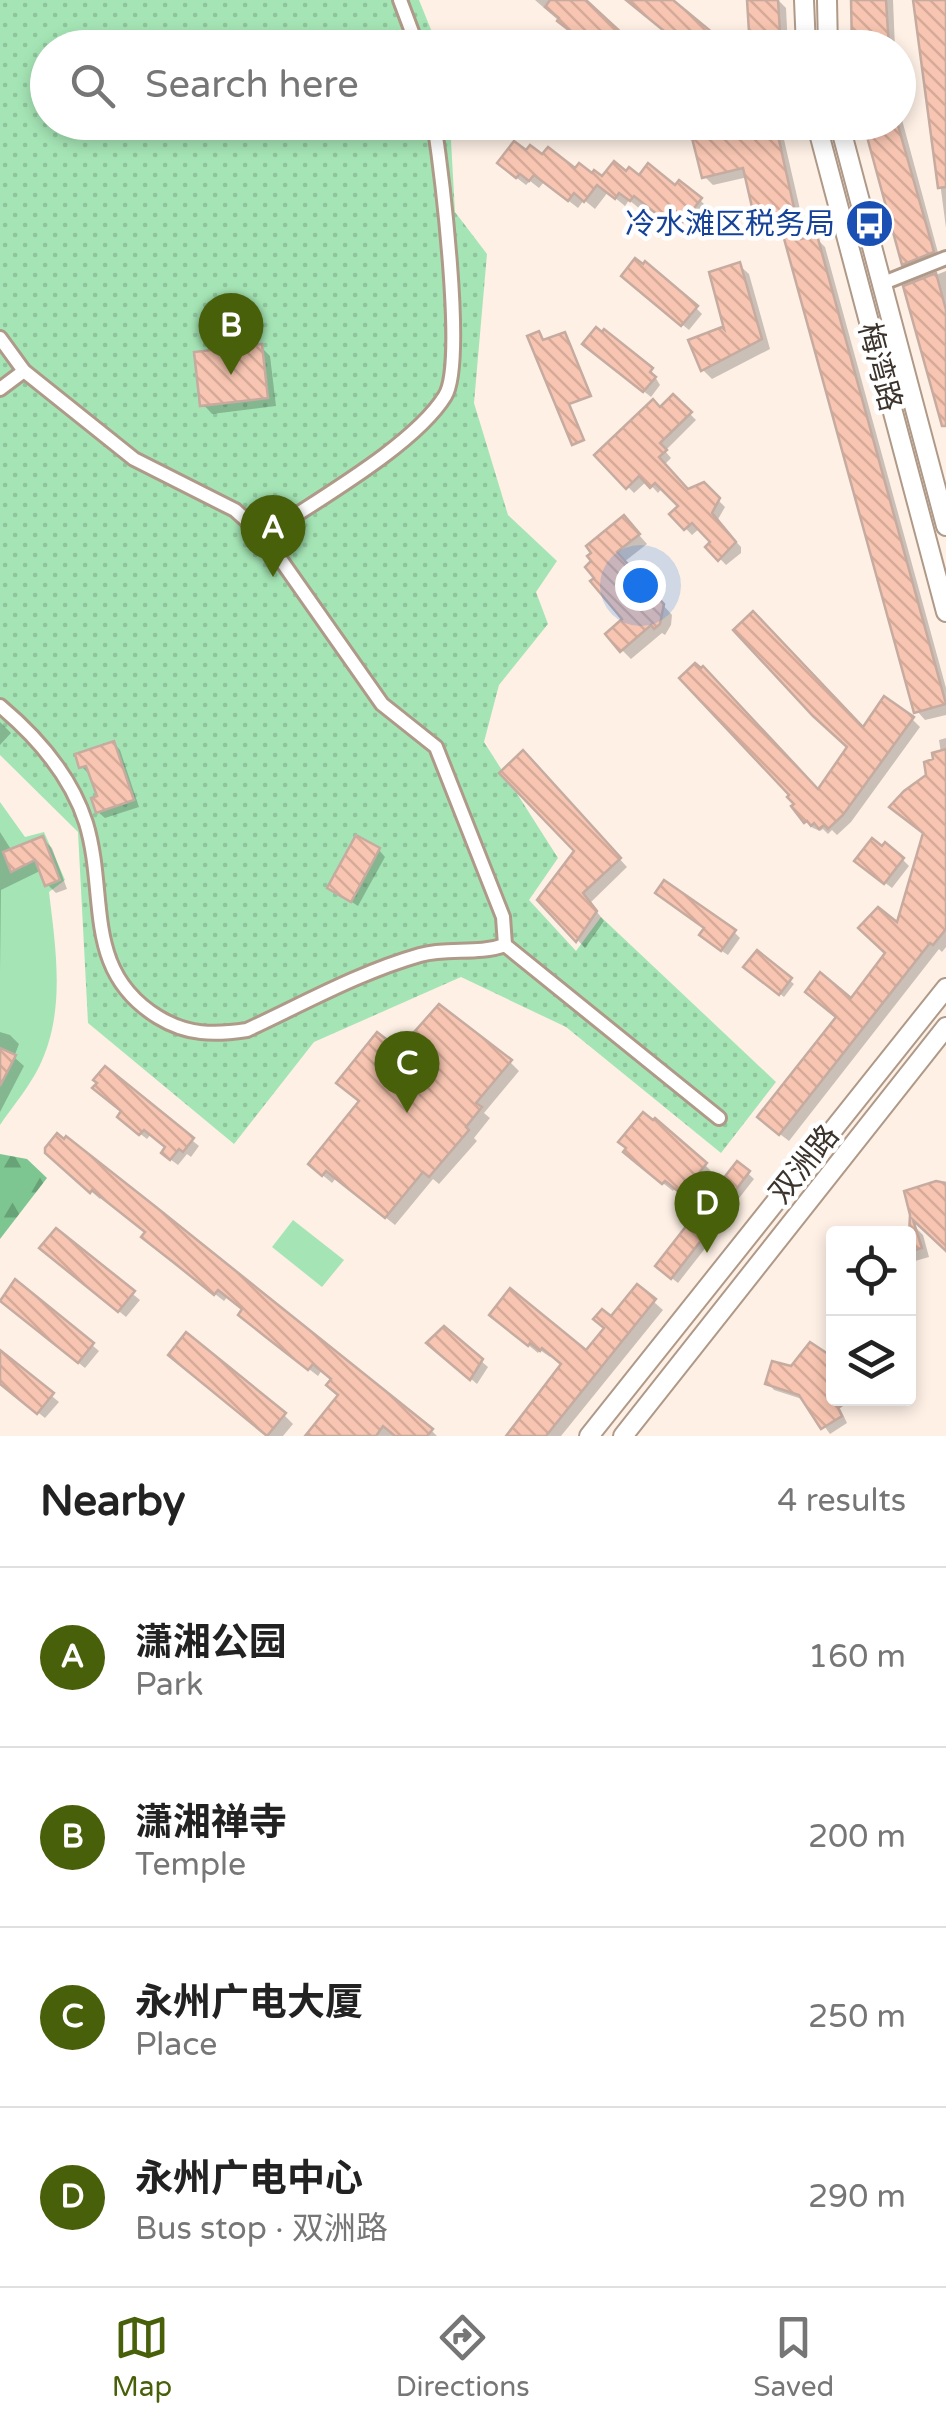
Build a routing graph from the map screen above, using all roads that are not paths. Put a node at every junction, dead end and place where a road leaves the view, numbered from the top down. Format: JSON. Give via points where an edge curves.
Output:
{"nodes":[{"id":1,"x":400,"y":0,"type":"edge"},
{"id":2,"x":804,"y":0,"type":"edge"},
{"id":3,"x":826,"y":0,"type":"edge"},
{"id":4,"x":411,"y":30,"type":"edge"},
{"id":5,"x":805,"y":30,"type":"edge"},
{"id":6,"x":827,"y":30,"type":"edge"},
{"id":7,"x":437,"y":140,"type":"edge"},
{"id":8,"x":821,"y":140,"type":"edge"},
{"id":9,"x":844,"y":140,"type":"edge"},
{"id":10,"x":946,"y":258,"type":"edge"},
{"id":11,"x":881,"y":284,"type":"junction"},
{"id":12,"x":0,"y":338,"type":"edge"},
{"id":13,"x":24,"y":371,"type":"junction"},
{"id":14,"x":0,"y":389,"type":"edge"},
{"id":15,"x":946,"y":526,"type":"edge"},
{"id":16,"x":264,"y":536,"type":"junction"},
{"id":17,"x":946,"y":612,"type":"edge"},
{"id":18,"x":0,"y":706,"type":"edge"},
{"id":19,"x":504,"y":945,"type":"junction"},
{"id":20,"x":946,"y":988,"type":"edge"},
{"id":21,"x":945,"y":1028,"type":"edge"},
{"id":22,"x":877,"y":1073,"type":"junction"},
{"id":23,"x":897,"y":1089,"type":"junction"},
{"id":24,"x":719,"y":1118,"type":"dead end"},
{"id":25,"x":590,"y":1436,"type":"edge"},
{"id":26,"x":623,"y":1436,"type":"edge"}],
"edges":[{"from":1,"to":4,"type":"street"},
{"from":2,"to":5,"type":"main road"},
{"from":3,"to":6,"type":"main road"},
{"from":7,"to":16,"type":"street","via":[[454,348],[447,394],[411,436]]},
{"from":8,"to":17,"type":"main road","name":"梅湾路"},
{"from":9,"to":11,"type":"main road","name":"梅湾路"},
{"from":10,"to":11,"type":"street"},
{"from":11,"to":15,"type":"main road","name":"梅湾路"},
{"from":12,"to":13,"type":"street"},
{"from":13,"to":14,"type":"street"},
{"from":13,"to":16,"type":"street","via":[[134,459],[235,510]]},
{"from":16,"to":19,"type":"street","via":[[382,704],[436,748],[503,917]]},
{"from":18,"to":19,"type":"street","via":[[42,748],[76,800],[92,854],[106,956],[119,983],[167,1022],[196,1033],[247,1030],[395,963],[446,949]]},
{"from":19,"to":24,"type":"street"},
{"from":20,"to":22,"type":"main road","name":"双洲路"},
{"from":21,"to":23,"type":"main road","name":"双洲路"},
{"from":22,"to":23,"type":"main road"},
{"from":22,"to":25,"type":"main road","name":"双洲路"},
{"from":23,"to":26,"type":"main road","name":"双洲路"}]}
